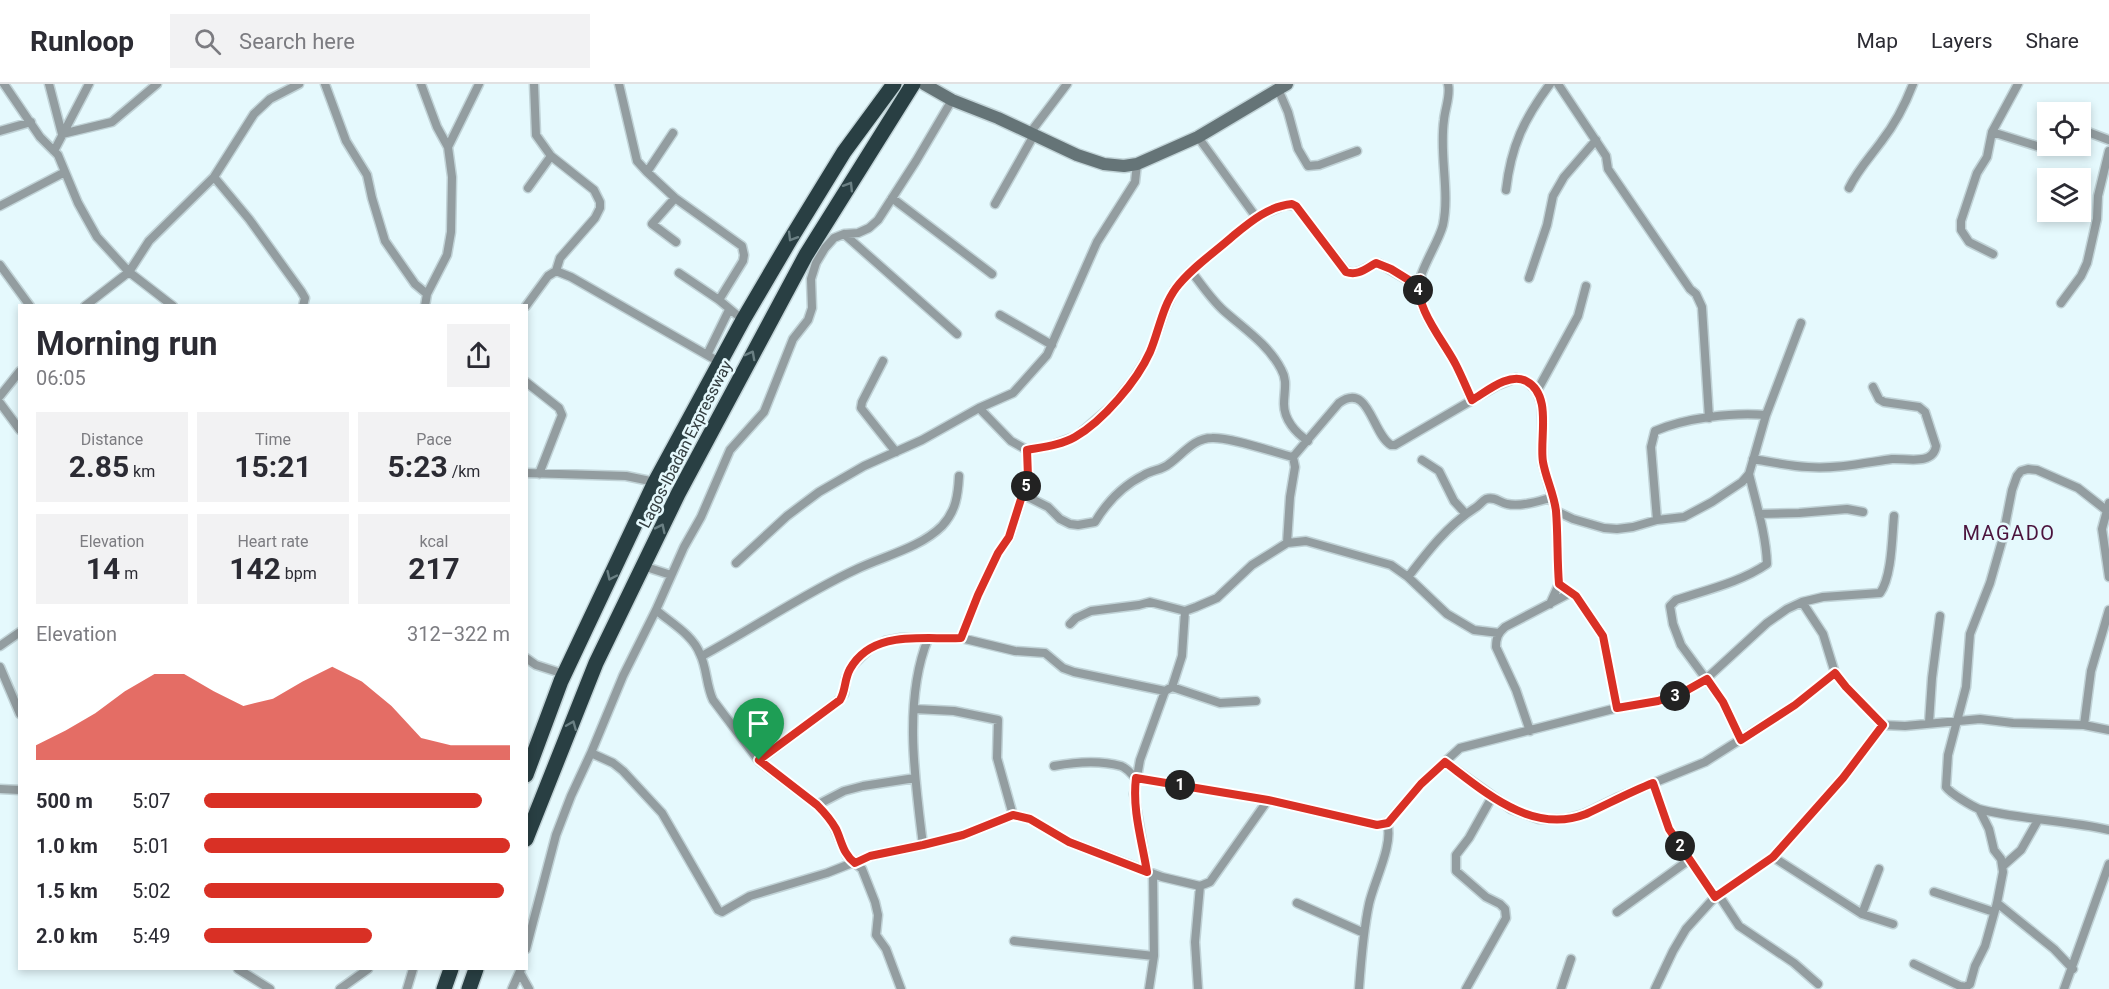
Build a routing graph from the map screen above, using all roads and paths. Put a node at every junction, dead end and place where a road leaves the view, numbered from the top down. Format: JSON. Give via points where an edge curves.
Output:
{"nodes":[{"id":1,"x":4,"y":84,"type":"edge"},
{"id":2,"x":49,"y":84,"type":"edge"},
{"id":3,"x":89,"y":84,"type":"edge"},
{"id":4,"x":157,"y":84,"type":"edge"},
{"id":5,"x":299,"y":84,"type":"edge"},
{"id":6,"x":325,"y":84,"type":"edge"},
{"id":7,"x":421,"y":84,"type":"edge"},
{"id":8,"x":478,"y":84,"type":"edge"},
{"id":9,"x":534,"y":84,"type":"edge"},
{"id":10,"x":619,"y":84,"type":"edge"},
{"id":11,"x":894,"y":84,"type":"edge"},
{"id":12,"x":913,"y":84,"type":"edge"},
{"id":13,"x":924,"y":84,"type":"edge"},
{"id":14,"x":1067,"y":84,"type":"edge"},
{"id":15,"x":1448,"y":84,"type":"edge"},
{"id":16,"x":1550,"y":84,"type":"edge"},
{"id":17,"x":1558,"y":84,"type":"edge"},
{"id":18,"x":1913,"y":84,"type":"edge"},
{"id":19,"x":2018,"y":84,"type":"edge"},
{"id":20,"x":1282,"y":87,"type":"edge"},
{"id":21,"x":952,"y":100,"type":"junction"},
{"id":22,"x":30,"y":123,"type":"junction"},
{"id":23,"x":0,"y":132,"type":"edge"},
{"id":24,"x":1992,"y":132,"type":"junction"},
{"id":25,"x":673,"y":133,"type":"dead end"},
{"id":26,"x":2091,"y":133,"type":"edge"},
{"id":27,"x":63,"y":134,"type":"junction"},
{"id":28,"x":1032,"y":134,"type":"junction"},
{"id":29,"x":1198,"y":137,"type":"junction"},
{"id":30,"x":1596,"y":140,"type":"junction"},
{"id":31,"x":2109,"y":140,"type":"edge"},
{"id":32,"x":2037,"y":146,"type":"edge"},
{"id":33,"x":448,"y":147,"type":"junction"},
{"id":34,"x":54,"y":151,"type":"junction"},
{"id":35,"x":1357,"y":151,"type":"dead end"},
{"id":36,"x":2109,"y":151,"type":"edge"},
{"id":37,"x":550,"y":156,"type":"junction"},
{"id":38,"x":1137,"y":164,"type":"junction"},
{"id":39,"x":65,"y":172,"type":"junction"},
{"id":40,"x":647,"y":172,"type":"junction"},
{"id":41,"x":214,"y":177,"type":"junction"},
{"id":42,"x":528,"y":188,"type":"dead end"},
{"id":43,"x":1849,"y":188,"type":"dead end"},
{"id":44,"x":1506,"y":190,"type":"dead end"},
{"id":45,"x":675,"y":198,"type":"junction"},
{"id":46,"x":892,"y":198,"type":"junction"},
{"id":47,"x":995,"y":204,"type":"dead end"},
{"id":48,"x":0,"y":206,"type":"edge"},
{"id":49,"x":1256,"y":217,"type":"junction"},
{"id":50,"x":844,"y":234,"type":"junction"},
{"id":51,"x":676,"y":242,"type":"dead end"},
{"id":52,"x":1993,"y":254,"type":"dead end"},
{"id":53,"x":0,"y":266,"type":"edge"},
{"id":54,"x":555,"y":271,"type":"junction"},
{"id":55,"x":1191,"y":271,"type":"junction"},
{"id":56,"x":129,"y":272,"type":"junction"},
{"id":57,"x":679,"y":273,"type":"dead end"},
{"id":58,"x":992,"y":274,"type":"dead end"},
{"id":59,"x":1529,"y":278,"type":"dead end"},
{"id":60,"x":1417,"y":282,"type":"junction"},
{"id":61,"x":1586,"y":286,"type":"dead end"},
{"id":62,"x":427,"y":294,"type":"junction"},
{"id":63,"x":719,"y":300,"type":"junction"},
{"id":64,"x":2061,"y":303,"type":"dead end"},
{"id":65,"x":28,"y":304,"type":"edge"},
{"id":66,"x":88,"y":304,"type":"edge"},
{"id":67,"x":170,"y":304,"type":"edge"},
{"id":68,"x":304,"y":304,"type":"edge"},
{"id":69,"x":425,"y":304,"type":"edge"},
{"id":70,"x":528,"y":304,"type":"edge"},
{"id":71,"x":729,"y":310,"type":"junction"},
{"id":72,"x":1000,"y":315,"type":"dead end"},
{"id":73,"x":743,"y":320,"type":"junction"},
{"id":74,"x":1801,"y":323,"type":"dead end"},
{"id":75,"x":957,"y":334,"type":"dead end"},
{"id":76,"x":1052,"y":345,"type":"junction"},
{"id":77,"x":714,"y":359,"type":"junction"},
{"id":78,"x":883,"y":361,"type":"dead end"},
{"id":79,"x":18,"y":374,"type":"edge"},
{"id":80,"x":528,"y":384,"type":"edge"},
{"id":81,"x":1873,"y":387,"type":"dead end"},
{"id":82,"x":1537,"y":391,"type":"junction"},
{"id":83,"x":0,"y":396,"type":"edge"},
{"id":84,"x":1472,"y":400,"type":"junction"},
{"id":85,"x":0,"y":403,"type":"edge"},
{"id":86,"x":979,"y":408,"type":"junction"},
{"id":87,"x":1766,"y":415,"type":"junction"},
{"id":88,"x":1709,"y":418,"type":"junction"},
{"id":89,"x":18,"y":427,"type":"edge"},
{"id":90,"x":1308,"y":441,"type":"junction"},
{"id":91,"x":1027,"y":450,"type":"junction"},
{"id":92,"x":896,"y":452,"type":"junction"},
{"id":93,"x":1293,"y":457,"type":"junction"},
{"id":94,"x":1753,"y":459,"type":"junction"},
{"id":95,"x":1422,"y":460,"type":"dead end"},
{"id":96,"x":528,"y":473,"type":"edge"},
{"id":97,"x":539,"y":474,"type":"junction"},
{"id":98,"x":1749,"y":474,"type":"junction"},
{"id":99,"x":959,"y":476,"type":"dead end"},
{"id":100,"x":655,"y":482,"type":"junction"},
{"id":101,"x":1025,"y":490,"type":"junction"},
{"id":102,"x":1553,"y":497,"type":"junction"},
{"id":103,"x":2108,"y":506,"type":"edge"},
{"id":104,"x":1556,"y":511,"type":"junction"},
{"id":105,"x":1863,"y":512,"type":"dead end"},
{"id":106,"x":1464,"y":513,"type":"junction"},
{"id":107,"x":1759,"y":514,"type":"junction"},
{"id":108,"x":1894,"y":516,"type":"dead end"},
{"id":109,"x":1658,"y":520,"type":"junction"},
{"id":110,"x":1287,"y":543,"type":"junction"},
{"id":111,"x":736,"y":563,"type":"dead end"},
{"id":112,"x":643,"y":566,"type":"junction"},
{"id":113,"x":670,"y":575,"type":"junction"},
{"id":114,"x":1408,"y":577,"type":"junction"},
{"id":115,"x":2109,"y":577,"type":"edge"},
{"id":116,"x":1559,"y":584,"type":"junction"},
{"id":117,"x":1569,"y":593,"type":"junction"},
{"id":118,"x":1802,"y":602,"type":"junction"},
{"id":119,"x":1550,"y":604,"type":"junction"},
{"id":120,"x":656,"y":610,"type":"junction"},
{"id":121,"x":2109,"y":610,"type":"edge"},
{"id":122,"x":1185,"y":611,"type":"junction"},
{"id":123,"x":1940,"y":616,"type":"dead end"},
{"id":124,"x":1070,"y":624,"type":"dead end"},
{"id":125,"x":18,"y":633,"type":"edge"},
{"id":126,"x":1498,"y":633,"type":"junction"},
{"id":127,"x":961,"y":638,"type":"junction"},
{"id":128,"x":928,"y":639,"type":"junction"},
{"id":129,"x":0,"y":646,"type":"edge"},
{"id":130,"x":702,"y":656,"type":"junction"},
{"id":131,"x":528,"y":659,"type":"edge"},
{"id":132,"x":0,"y":667,"type":"edge"},
{"id":133,"x":1835,"y":673,"type":"junction"},
{"id":134,"x":564,"y":674,"type":"junction"},
{"id":135,"x":1707,"y":679,"type":"junction"},
{"id":136,"x":1169,"y":689,"type":"junction"},
{"id":137,"x":1256,"y":701,"type":"dead end"},
{"id":138,"x":1617,"y":708,"type":"junction"},
{"id":139,"x":18,"y":709,"type":"edge"},
{"id":140,"x":914,"y":709,"type":"junction"},
{"id":141,"x":1959,"y":720,"type":"junction"},
{"id":142,"x":1929,"y":723,"type":"junction"},
{"id":143,"x":1883,"y":725,"type":"junction"},
{"id":144,"x":2084,"y":725,"type":"junction"},
{"id":145,"x":2109,"y":730,"type":"edge"},
{"id":146,"x":1530,"y":731,"type":"junction"},
{"id":147,"x":1741,"y":740,"type":"junction"},
{"id":148,"x":591,"y":753,"type":"junction"},
{"id":149,"x":759,"y":760,"type":"junction"},
{"id":150,"x":1445,"y":762,"type":"junction"},
{"id":151,"x":1054,"y":766,"type":"dead end"},
{"id":152,"x":528,"y":769,"type":"edge"},
{"id":153,"x":915,"y":777,"type":"junction"},
{"id":154,"x":1136,"y":778,"type":"junction"},
{"id":155,"x":1653,"y":783,"type":"junction"},
{"id":156,"x":0,"y":789,"type":"edge"},
{"id":157,"x":18,"y":790,"type":"edge"},
{"id":158,"x":1492,"y":797,"type":"junction"},
{"id":159,"x":1268,"y":800,"type":"junction"},
{"id":160,"x":817,"y":805,"type":"junction"},
{"id":161,"x":1979,"y":809,"type":"junction"},
{"id":162,"x":1013,"y":815,"type":"junction"},
{"id":163,"x":2038,"y":820,"type":"junction"},
{"id":164,"x":1388,"y":823,"type":"junction"},
{"id":165,"x":2109,"y":830,"type":"edge"},
{"id":166,"x":528,"y":834,"type":"edge"},
{"id":167,"x":923,"y":845,"type":"junction"},
{"id":168,"x":1773,"y":857,"type":"junction"},
{"id":169,"x":1689,"y":861,"type":"junction"},
{"id":170,"x":855,"y":863,"type":"junction"},
{"id":171,"x":2003,"y":866,"type":"junction"},
{"id":172,"x":2109,"y":866,"type":"edge"},
{"id":173,"x":1879,"y":869,"type":"dead end"},
{"id":174,"x":1150,"y":873,"type":"junction"},
{"id":175,"x":1200,"y":886,"type":"junction"},
{"id":176,"x":1934,"y":892,"type":"dead end"},
{"id":177,"x":1717,"y":896,"type":"junction"},
{"id":178,"x":1297,"y":903,"type":"dead end"},
{"id":179,"x":1995,"y":908,"type":"junction"},
{"id":180,"x":1617,"y":912,"type":"dead end"},
{"id":181,"x":1862,"y":914,"type":"junction"},
{"id":182,"x":1893,"y":924,"type":"dead end"},
{"id":183,"x":1364,"y":933,"type":"junction"},
{"id":184,"x":528,"y":941,"type":"edge"},
{"id":185,"x":1014,"y":941,"type":"dead end"},
{"id":186,"x":1154,"y":956,"type":"junction"},
{"id":187,"x":1571,"y":959,"type":"dead end"},
{"id":188,"x":1914,"y":964,"type":"dead end"},
{"id":189,"x":2073,"y":969,"type":"junction"},
{"id":190,"x":240,"y":970,"type":"edge"},
{"id":191,"x":367,"y":970,"type":"edge"},
{"id":192,"x":413,"y":970,"type":"edge"},
{"id":193,"x":451,"y":970,"type":"edge"},
{"id":194,"x":476,"y":970,"type":"edge"},
{"id":195,"x":520,"y":971,"type":"edge"},
{"id":196,"x":1818,"y":984,"type":"dead end"},
{"id":197,"x":1969,"y":988,"type":"edge"},
{"id":198,"x":270,"y":989,"type":"edge"},
{"id":199,"x":340,"y":989,"type":"edge"},
{"id":200,"x":407,"y":989,"type":"edge"},
{"id":201,"x":444,"y":989,"type":"edge"},
{"id":202,"x":469,"y":989,"type":"edge"},
{"id":203,"x":512,"y":989,"type":"edge"},
{"id":204,"x":529,"y":989,"type":"edge"},
{"id":205,"x":901,"y":989,"type":"edge"},
{"id":206,"x":1149,"y":989,"type":"edge"},
{"id":207,"x":1198,"y":989,"type":"edge"},
{"id":208,"x":1359,"y":989,"type":"edge"},
{"id":209,"x":1466,"y":989,"type":"edge"},
{"id":210,"x":1561,"y":989,"type":"edge"},
{"id":211,"x":1655,"y":989,"type":"edge"},
{"id":212,"x":2064,"y":989,"type":"edge"}],
"edges":[{"from":1,"to":22,"type":"street"},
{"from":2,"to":27,"type":"street"},
{"from":3,"to":27,"type":"street"},
{"from":4,"to":27,"type":"street","via":[[112,122]]},
{"from":5,"to":41,"type":"street","via":[[270,99],[254,114]]},
{"from":6,"to":62,"type":"street","via":[[346,141],[367,175],[385,241],[415,284]]},
{"from":7,"to":33,"type":"street"},
{"from":8,"to":33,"type":"street"},
{"from":9,"to":37,"type":"street","via":[[536,135]]},
{"from":10,"to":40,"type":"street","via":[[633,147]]},
{"from":11,"to":73,"type":"highway","name":"Lagos-Ibadan Expressway","one_way":true,"via":[[844,152]]},
{"from":112,"to":12,"type":"highway","name":"Lagos-Ibadan Expressway","one_way":true,"via":[[795,275]]},
{"from":13,"to":21,"type":"street"},
{"from":14,"to":28,"type":"street"},
{"from":15,"to":60,"type":"street","via":[[1443,124],[1445,210],[1442,228]]},
{"from":16,"to":44,"type":"street","via":[[1517,139]]},
{"from":17,"to":30,"type":"street"},
{"from":18,"to":43,"type":"street","via":[[1897,118]]},
{"from":19,"to":24,"type":"street"},
{"from":20,"to":29,"type":"street"},
{"from":20,"to":35,"type":"street","via":[[1298,149],[1308,166]]},
{"from":21,"to":28,"type":"street"},
{"from":21,"to":46,"type":"street"},
{"from":22,"to":23,"type":"street"},
{"from":22,"to":34,"type":"street"},
{"from":24,"to":32,"type":"street"},
{"from":24,"to":52,"type":"street","via":[[1961,230],[1969,242]]},
{"from":25,"to":40,"type":"street"},
{"from":26,"to":31,"type":"street"},
{"from":27,"to":34,"type":"street"},
{"from":28,"to":38,"type":"street","via":[[1104,164]]},
{"from":28,"to":47,"type":"street"},
{"from":29,"to":38,"type":"street"},
{"from":29,"to":49,"type":"street"},
{"from":30,"to":59,"type":"street","via":[[1553,196]]},
{"from":30,"to":88,"type":"street","via":[[1606,156],[1608,169],[1702,307]]},
{"from":33,"to":62,"type":"street","via":[[451,232],[447,255]]},
{"from":34,"to":39,"type":"street"},
{"from":36,"to":64,"type":"street","via":[[2087,263]]},
{"from":37,"to":42,"type":"street"},
{"from":37,"to":54,"type":"street","via":[[594,190],[600,202],[595,218],[560,258]]},
{"from":38,"to":76,"type":"street","via":[[1135,182],[1097,242]]},
{"from":39,"to":48,"type":"street"},
{"from":39,"to":56,"type":"street","via":[[87,222]]},
{"from":40,"to":45,"type":"street"},
{"from":41,"to":56,"type":"street","via":[[149,241]]},
{"from":41,"to":68,"type":"street","via":[[301,291]]},
{"from":45,"to":51,"type":"street","via":[[652,224]]},
{"from":45,"to":63,"type":"street","via":[[742,246],[743,261]]},
{"from":46,"to":50,"type":"street","via":[[869,228]]},
{"from":46,"to":58,"type":"street"},
{"from":49,"to":55,"type":"street"},
{"from":49,"to":60,"type":"street","via":[[1292,204],[1346,272],[1359,273],[1376,263]]},
{"from":50,"to":75,"type":"street"},
{"from":50,"to":113,"type":"street","via":[[834,238],[816,263],[808,320],[793,339],[764,412],[730,450]]},
{"from":53,"to":65,"type":"street"},
{"from":54,"to":70,"type":"street"},
{"from":54,"to":77,"type":"street"},
{"from":55,"to":90,"type":"street","via":[[1213,300],[1267,350],[1281,369],[1286,380],[1284,406],[1290,425]]},
{"from":55,"to":91,"type":"street","via":[[1174,290],[1150,353],[1113,405],[1077,436]]},
{"from":56,"to":66,"type":"street"},
{"from":56,"to":67,"type":"street"},
{"from":57,"to":63,"type":"street"},
{"from":60,"to":84,"type":"street","via":[[1434,329]]},
{"from":61,"to":82,"type":"street","via":[[1578,316]]},
{"from":62,"to":69,"type":"street"},
{"from":63,"to":71,"type":"street"},
{"from":71,"to":73,"type":"street"},
{"from":71,"to":77,"type":"street"},
{"from":72,"to":76,"type":"street"},
{"from":73,"to":77,"type":"highway","name":"Lagos-Ibadan Expressway"},
{"from":74,"to":87,"type":"street"},
{"from":76,"to":86,"type":"street","via":[[1047,356],[1013,393]]},
{"from":77,"to":100,"type":"highway","name":"Lagos-Ibadan Expressway"},
{"from":78,"to":92,"type":"street","via":[[861,408]]},
{"from":79,"to":83,"type":"street"},
{"from":80,"to":97,"type":"street","via":[[560,408],[562,414]]},
{"from":81,"to":94,"type":"street","via":[[1884,402],[1919,407],[1925,412],[1935,452],[1920,459],[1809,467]]},
{"from":82,"to":84,"type":"street","via":[[1516,378]]},
{"from":82,"to":102,"type":"street","via":[[1542,406],[1543,465]]},
{"from":84,"to":90,"type":"street","via":[[1391,445],[1362,402],[1347,397]]},
{"from":85,"to":89,"type":"street"},
{"from":86,"to":91,"type":"street","via":[[1011,441]]},
{"from":86,"to":92,"type":"street"},
{"from":87,"to":88,"type":"street"},
{"from":87,"to":94,"type":"street"},
{"from":88,"to":109,"type":"street","via":[[1655,431],[1651,447]]},
{"from":90,"to":93,"type":"street"},
{"from":91,"to":101,"type":"street"},
{"from":92,"to":111,"type":"street","via":[[819,492]]},
{"from":93,"to":101,"type":"street","via":[[1218,438],[1202,439],[1162,469],[1129,483],[1107,502],[1095,522],[1086,524],[1070,524],[1060,519],[1048,507],[1028,497]]},
{"from":93,"to":110,"type":"street"},
{"from":94,"to":98,"type":"street"},
{"from":95,"to":106,"type":"street","via":[[1438,471]]},
{"from":96,"to":97,"type":"street"},
{"from":97,"to":100,"type":"street","via":[[626,476]]},
{"from":98,"to":107,"type":"street"},
{"from":98,"to":109,"type":"street","via":[[1730,491],[1684,517]]},
{"from":99,"to":130,"type":"street","via":[[952,515],[940,528],[792,603]]},
{"from":100,"to":134,"type":"highway","name":"Lagos-Ibadan Expressway","one_way":true},
{"from":101,"to":127,"type":"street","via":[[1009,537],[978,595]]},
{"from":102,"to":104,"type":"street"},
{"from":102,"to":106,"type":"street","via":[[1517,504],[1486,499]]},
{"from":103,"to":115,"type":"street","via":[[2102,529]]},
{"from":103,"to":141,"type":"street","via":[[2037,470],[2021,471],[2017,476],[1990,582],[1970,634]]},
{"from":104,"to":109,"type":"street","via":[[1604,528],[1633,527]]},
{"from":104,"to":116,"type":"street"},
{"from":105,"to":107,"type":"street","via":[[1847,509]]},
{"from":106,"to":114,"type":"street"},
{"from":107,"to":135,"type":"street","via":[[1767,564],[1676,600],[1670,606],[1681,645]]},
{"from":108,"to":118,"type":"street","via":[[1888,567],[1880,593]]},
{"from":110,"to":114,"type":"street","via":[[1314,542],[1391,565]]},
{"from":110,"to":122,"type":"street","via":[[1252,565],[1217,598]]},
{"from":112,"to":113,"type":"street"},
{"from":166,"to":112,"type":"highway","name":"Lagos-Ibadan Expressway","one_way":true,"via":[[596,663]]},
{"from":113,"to":120,"type":"street"},
{"from":114,"to":126,"type":"street","via":[[1447,614],[1474,630]]},
{"from":116,"to":117,"type":"street"},
{"from":116,"to":119,"type":"street"},
{"from":117,"to":119,"type":"street"},
{"from":117,"to":138,"type":"street","via":[[1576,596],[1603,636]]},
{"from":118,"to":133,"type":"street","via":[[1823,634]]},
{"from":118,"to":135,"type":"street","via":[[1767,622]]},
{"from":119,"to":126,"type":"street"},
{"from":120,"to":130,"type":"street","via":[[688,637]]},
{"from":120,"to":148,"type":"street"},
{"from":121,"to":144,"type":"street","via":[[2091,671]]},
{"from":122,"to":124,"type":"street","via":[[1150,602],[1091,611]]},
{"from":122,"to":136,"type":"street","via":[[1182,656]]},
{"from":123,"to":142,"type":"street"},
{"from":125,"to":129,"type":"street"},
{"from":126,"to":146,"type":"street","via":[[1496,647]]},
{"from":127,"to":128,"type":"street"},
{"from":127,"to":136,"type":"street","via":[[1015,651],[1045,653],[1074,672]]},
{"from":128,"to":140,"type":"street"},
{"from":128,"to":149,"type":"street","via":[[901,638],[870,649],[851,667],[840,700]]},
{"from":130,"to":149,"type":"street","via":[[713,700]]},
{"from":131,"to":134,"type":"street"},
{"from":132,"to":139,"type":"street"},
{"from":133,"to":143,"type":"street"},
{"from":133,"to":147,"type":"street"},
{"from":134,"to":152,"type":"highway","name":"Lagos-Ibadan Expressway"},
{"from":135,"to":138,"type":"street","via":[[1658,701]]},
{"from":135,"to":147,"type":"street"},
{"from":136,"to":137,"type":"street","via":[[1220,703]]},
{"from":136,"to":154,"type":"street"},
{"from":138,"to":146,"type":"street"},
{"from":140,"to":153,"type":"street"},
{"from":140,"to":162,"type":"street","via":[[954,711],[998,720],[997,758]]},
{"from":141,"to":142,"type":"street"},
{"from":141,"to":144,"type":"street"},
{"from":141,"to":161,"type":"street","via":[[1948,756],[1946,787],[1952,795]]},
{"from":142,"to":143,"type":"street"},
{"from":143,"to":168,"type":"street","via":[[1843,778]]},
{"from":144,"to":145,"type":"street"},
{"from":146,"to":150,"type":"street","via":[[1460,748]]},
{"from":147,"to":155,"type":"street","via":[[1705,762]]},
{"from":148,"to":170,"type":"street","via":[[623,771],[662,813],[722,912],[750,896]]},
{"from":148,"to":184,"type":"street","via":[[556,835]]},
{"from":149,"to":160,"type":"street"},
{"from":150,"to":158,"type":"street"},
{"from":150,"to":164,"type":"street"},
{"from":151,"to":154,"type":"street","via":[[1095,762],[1121,766]]},
{"from":153,"to":160,"type":"street","via":[[854,788]]},
{"from":153,"to":167,"type":"street"},
{"from":154,"to":159,"type":"street"},
{"from":154,"to":174,"type":"street","via":[[1136,816]]},
{"from":155,"to":158,"type":"street","via":[[1565,819],[1539,819]]},
{"from":155,"to":169,"type":"street","via":[[1669,829]]},
{"from":156,"to":157,"type":"street"},
{"from":158,"to":209,"type":"street","via":[[1456,855],[1456,872],[1505,909],[1506,918]]},
{"from":159,"to":164,"type":"street","via":[[1377,825]]},
{"from":159,"to":175,"type":"street","via":[[1210,882]]},
{"from":160,"to":170,"type":"street","via":[[832,822],[847,856]]},
{"from":161,"to":163,"type":"street"},
{"from":161,"to":171,"type":"street"},
{"from":162,"to":167,"type":"street","via":[[963,835]]},
{"from":162,"to":174,"type":"street","via":[[1030,819],[1069,842]]},
{"from":163,"to":165,"type":"street"},
{"from":163,"to":171,"type":"street","via":[[2020,850]]},
{"from":164,"to":183,"type":"street","via":[[1388,846],[1375,880]]},
{"from":167,"to":170,"type":"street"},
{"from":168,"to":177,"type":"street"},
{"from":168,"to":181,"type":"street"},
{"from":169,"to":177,"type":"street"},
{"from":169,"to":180,"type":"street"},
{"from":170,"to":205,"type":"street","via":[[862,869],[875,902],[876,935],[886,949]]},
{"from":171,"to":179,"type":"street"},
{"from":172,"to":189,"type":"street"},
{"from":173,"to":181,"type":"street"},
{"from":174,"to":175,"type":"street"},
{"from":174,"to":186,"type":"street"},
{"from":175,"to":207,"type":"street","via":[[1195,942]]},
{"from":176,"to":179,"type":"street"},
{"from":177,"to":196,"type":"street","via":[[1739,926]]},
{"from":177,"to":211,"type":"street","via":[[1686,929]]},
{"from":178,"to":183,"type":"street"},
{"from":179,"to":189,"type":"street","via":[[2054,949]]},
{"from":179,"to":197,"type":"street"},
{"from":181,"to":182,"type":"street"},
{"from":183,"to":208,"type":"street"},
{"from":185,"to":186,"type":"street"},
{"from":186,"to":206,"type":"street"},
{"from":187,"to":210,"type":"street"},
{"from":188,"to":197,"type":"street"},
{"from":189,"to":212,"type":"street"},
{"from":190,"to":198,"type":"street"},
{"from":191,"to":199,"type":"street"},
{"from":192,"to":200,"type":"street"},
{"from":193,"to":201,"type":"highway"},
{"from":194,"to":202,"type":"highway"},
{"from":195,"to":203,"type":"street"},
{"from":195,"to":204,"type":"street"}]}
